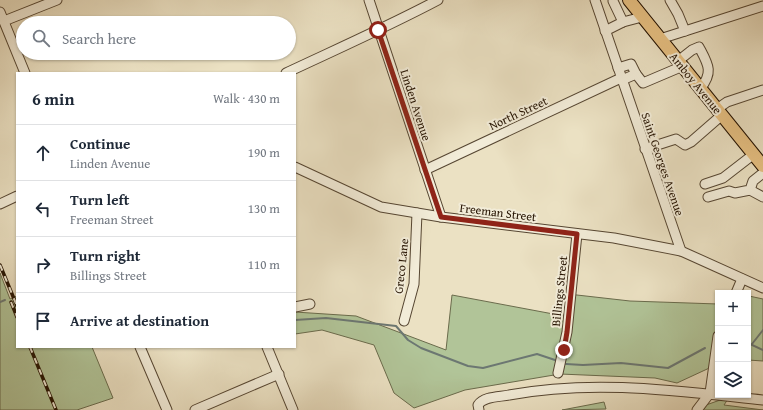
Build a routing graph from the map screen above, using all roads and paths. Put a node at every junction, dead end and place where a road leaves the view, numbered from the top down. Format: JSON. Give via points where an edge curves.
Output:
{"nodes":[{"id":1,"x":57,"y":0,"type":"edge"},
{"id":2,"x":369,"y":0,"type":"edge"},
{"id":3,"x":438,"y":0,"type":"edge"},
{"id":4,"x":613,"y":0,"type":"edge"},
{"id":5,"x":629,"y":0,"type":"edge"},
{"id":6,"x":670,"y":0,"type":"edge"},
{"id":7,"x":595,"y":1,"type":"edge"},
{"id":8,"x":763,"y":6,"type":"edge"},
{"id":9,"x":0,"y":12,"type":"edge"},
{"id":10,"x":16,"y":16,"type":"edge"},
{"id":11,"x":17,"y":16,"type":"edge"},
{"id":12,"x":642,"y":17,"type":"junction"},
{"id":13,"x":4,"y":21,"type":"junction"},
{"id":14,"x":623,"y":22,"type":"junction"},
{"id":15,"x":378,"y":30,"type":"junction"},
{"id":16,"x":605,"y":31,"type":"junction"},
{"id":17,"x":685,"y":31,"type":"junction"},
{"id":18,"x":660,"y":39,"type":"junction"},
{"id":19,"x":16,"y":51,"type":"edge"},
{"id":20,"x":20,"y":60,"type":"edge"},
{"id":21,"x":681,"y":64,"type":"junction"},
{"id":22,"x":618,"y":68,"type":"junction"},
{"id":23,"x":25,"y":72,"type":"edge"},
{"id":24,"x":288,"y":72,"type":"edge"},
{"id":25,"x":636,"y":74,"type":"junction"},
{"id":26,"x":621,"y":79,"type":"junction"},
{"id":27,"x":700,"y":89,"type":"junction"},
{"id":28,"x":763,"y":90,"type":"edge"},
{"id":29,"x":719,"y":112,"type":"junction"},
{"id":30,"x":645,"y":149,"type":"junction"},
{"id":31,"x":754,"y":154,"type":"junction"},
{"id":32,"x":763,"y":166,"type":"edge"},
{"id":33,"x":296,"y":167,"type":"edge"},
{"id":34,"x":425,"y":170,"type":"junction"},
{"id":35,"x":763,"y":173,"type":"edge"},
{"id":36,"x":723,"y":178,"type":"junction"},
{"id":37,"x":705,"y":184,"type":"dead end"},
{"id":38,"x":750,"y":190,"type":"junction"},
{"id":39,"x":729,"y":191,"type":"junction"},
{"id":40,"x":16,"y":196,"type":"edge"},
{"id":41,"x":708,"y":197,"type":"dead end"},
{"id":42,"x":763,"y":197,"type":"edge"},
{"id":43,"x":0,"y":204,"type":"edge"},
{"id":44,"x":417,"y":213,"type":"junction"},
{"id":45,"x":441,"y":217,"type":"junction"},
{"id":46,"x":577,"y":234,"type":"junction"},
{"id":47,"x":681,"y":251,"type":"junction"},
{"id":48,"x":742,"y":279,"type":"junction"},
{"id":49,"x":763,"y":288,"type":"edge"},
{"id":50,"x":737,"y":290,"type":"edge"},
{"id":51,"x":310,"y":304,"type":"dead end"},
{"id":52,"x":296,"y":307,"type":"edge"},
{"id":53,"x":404,"y":321,"type":"dead end"},
{"id":54,"x":140,"y":348,"type":"edge"},
{"id":55,"x":267,"y":348,"type":"edge"},
{"id":56,"x":715,"y":356,"type":"edge"},
{"id":57,"x":558,"y":373,"type":"dead end"},
{"id":58,"x":279,"y":374,"type":"junction"},
{"id":59,"x":709,"y":395,"type":"junction"},
{"id":60,"x":763,"y":400,"type":"edge"},
{"id":61,"x":167,"y":410,"type":"edge"},
{"id":62,"x":195,"y":410,"type":"edge"},
{"id":63,"x":293,"y":410,"type":"edge"},
{"id":64,"x":479,"y":410,"type":"edge"},
{"id":65,"x":697,"y":410,"type":"edge"}],
"edges":[{"from":1,"to":11,"type":"street"},
{"from":2,"to":15,"type":"street","name":"Linden Avenue"},
{"from":3,"to":15,"type":"street"},
{"from":4,"to":7,"type":"street"},
{"from":4,"to":14,"type":"street"},
{"from":5,"to":12,"type":"main road","name":"Amboy Avenue"},
{"from":6,"to":17,"type":"street"},
{"from":7,"to":16,"type":"street","name":"Saint Georges Avenue"},
{"from":8,"to":17,"type":"street"},
{"from":9,"to":13,"type":"street"},
{"from":10,"to":13,"type":"street"},
{"from":12,"to":14,"type":"street"},
{"from":12,"to":18,"type":"main road","name":"Amboy Avenue"},
{"from":13,"to":19,"type":"street"},
{"from":14,"to":16,"type":"street"},
{"from":15,"to":24,"type":"street"},
{"from":15,"to":34,"type":"street","name":"Linden Avenue"},
{"from":16,"to":22,"type":"street","name":"Saint Georges Avenue"},
{"from":17,"to":18,"type":"street"},
{"from":18,"to":21,"type":"main road","name":"Amboy Avenue"},
{"from":20,"to":23,"type":"street"},
{"from":21,"to":25,"type":"street","via":[[643,83]]},
{"from":21,"to":27,"type":"main road","name":"Amboy Avenue"},
{"from":21,"to":27,"type":"street","via":[[692,50],[699,47],[709,68],[706,82]]},
{"from":22,"to":25,"type":"street","via":[[631,64]]},
{"from":22,"to":26,"type":"street","name":"Saint Georges Avenue"},
{"from":25,"to":26,"type":"street","name":"North Street"},
{"from":26,"to":30,"type":"street","name":"Saint Georges Avenue"},
{"from":26,"to":34,"type":"street","name":"North Street"},
{"from":27,"to":29,"type":"main road","name":"Amboy Avenue"},
{"from":28,"to":29,"type":"street","via":[[727,102]]},
{"from":29,"to":30,"type":"street","via":[[686,145],[676,139]]},
{"from":29,"to":31,"type":"main road","name":"Amboy Avenue"},
{"from":30,"to":47,"type":"street","name":"Saint Georges Avenue"},
{"from":31,"to":32,"type":"main road","name":"Amboy Avenue"},
{"from":31,"to":36,"type":"street"},
{"from":33,"to":44,"type":"street","name":"Freeman Street","via":[[381,207]]},
{"from":34,"to":45,"type":"street","name":"Linden Avenue"},
{"from":35,"to":38,"type":"street","via":[[753,181]]},
{"from":36,"to":37,"type":"street"},
{"from":36,"to":39,"type":"street"},
{"from":38,"to":39,"type":"street","via":[[735,193]]},
{"from":38,"to":42,"type":"street"},
{"from":39,"to":41,"type":"street"},
{"from":40,"to":43,"type":"street"},
{"from":44,"to":45,"type":"street","name":"Freeman Street"},
{"from":44,"to":53,"type":"street","name":"Greco Lane","via":[[414,284]]},
{"from":45,"to":46,"type":"street","name":"Freeman Street"},
{"from":46,"to":47,"type":"street","name":"Freeman Street","via":[[614,238]]},
{"from":46,"to":57,"type":"street","name":"Billings Street","via":[[567,332]]},
{"from":47,"to":48,"type":"street"},
{"from":48,"to":49,"type":"street"},
{"from":48,"to":50,"type":"street"},
{"from":51,"to":52,"type":"street"},
{"from":54,"to":61,"type":"street"},
{"from":55,"to":58,"type":"street"},
{"from":56,"to":59,"type":"street"},
{"from":58,"to":62,"type":"street"},
{"from":58,"to":63,"type":"street"},
{"from":59,"to":60,"type":"street"},
{"from":59,"to":64,"type":"street","via":[[657,388],[557,387],[486,399],[478,405]]},
{"from":59,"to":65,"type":"street"}]}
